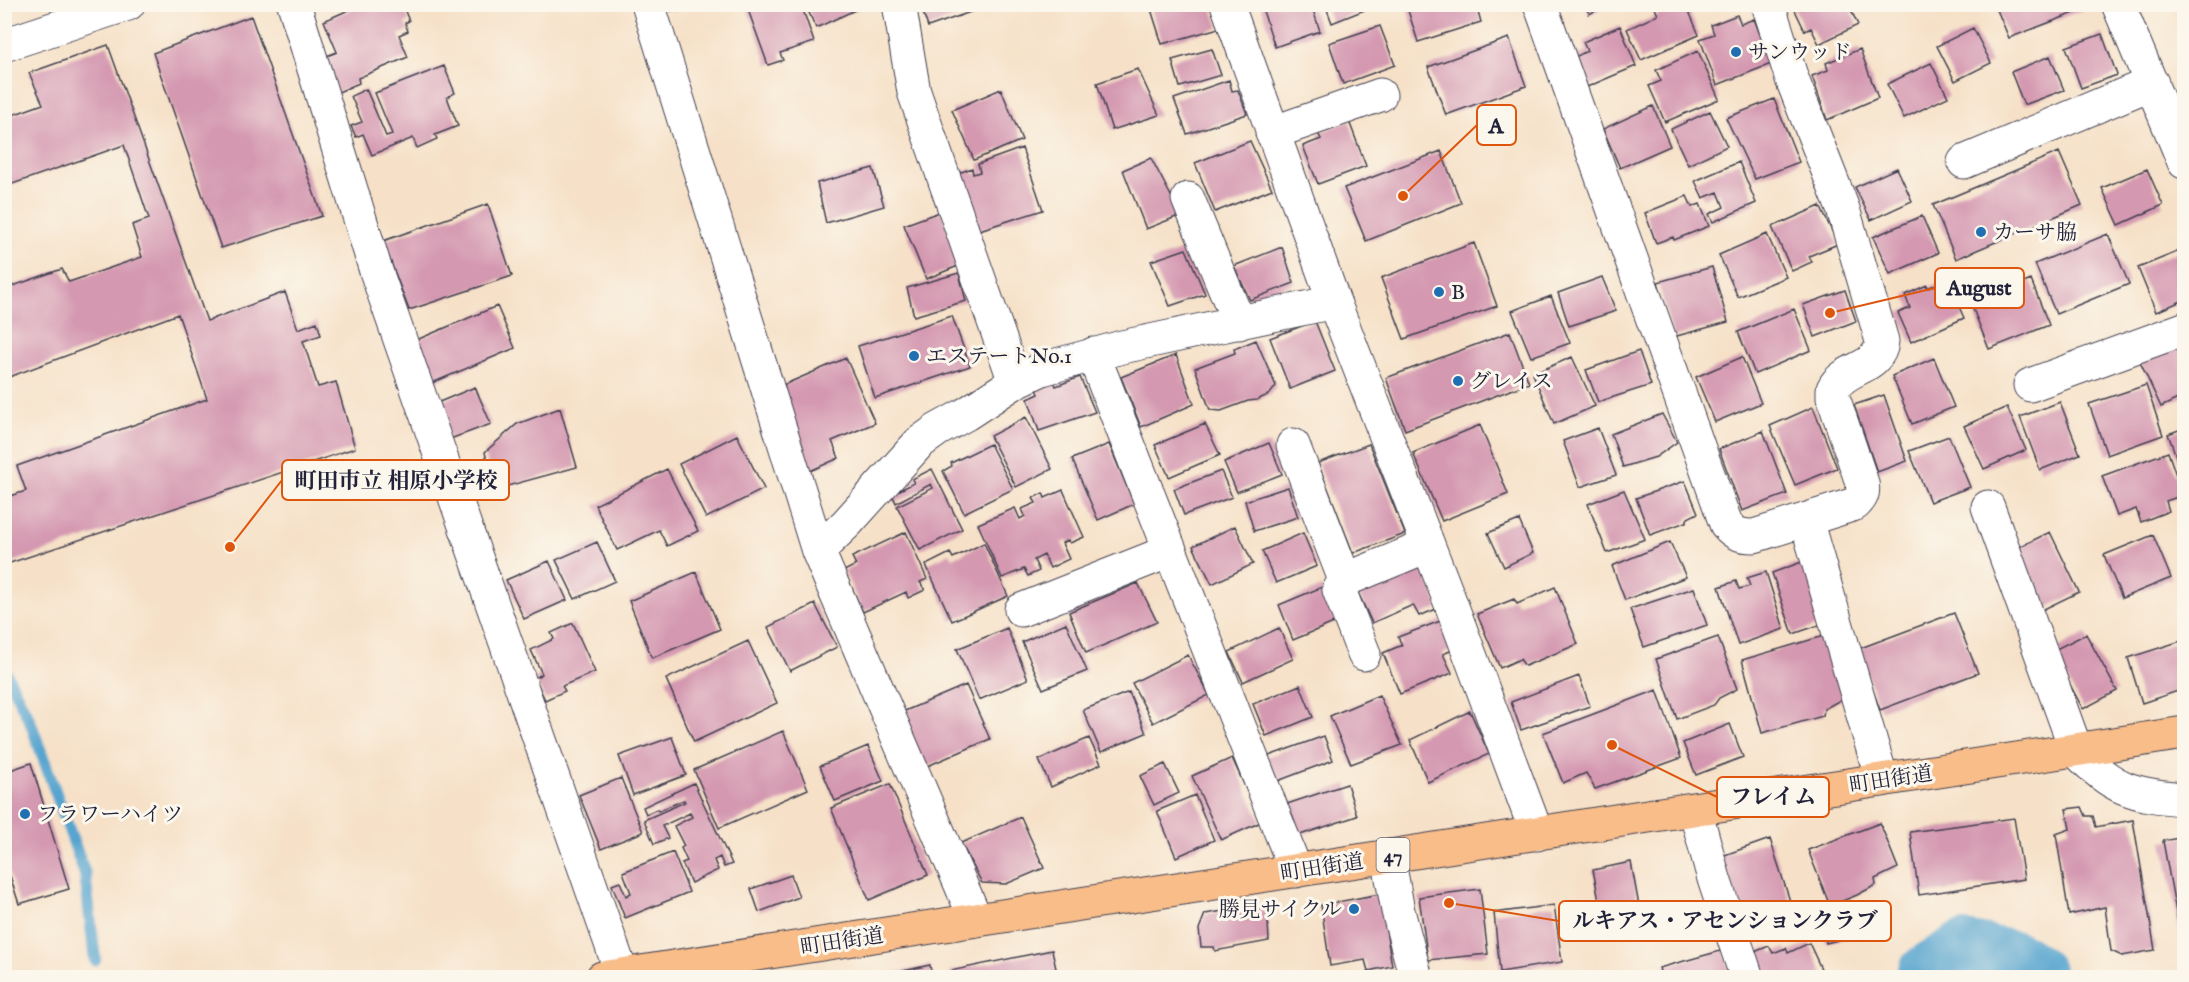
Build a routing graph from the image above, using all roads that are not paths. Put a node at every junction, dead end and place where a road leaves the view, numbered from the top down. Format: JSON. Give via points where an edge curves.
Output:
{"nodes":[{"id":1,"x":128,"y":4,"type":"edge"},
{"id":2,"x":294,"y":4,"type":"edge"},
{"id":3,"x":648,"y":4,"type":"edge"},
{"id":4,"x":899,"y":4,"type":"edge"},
{"id":5,"x":1227,"y":4,"type":"edge"},
{"id":6,"x":1540,"y":4,"type":"edge"},
{"id":7,"x":1768,"y":4,"type":"edge"},
{"id":8,"x":2118,"y":4,"type":"edge"},
{"id":9,"x":4,"y":45,"type":"edge"},
{"id":10,"x":2152,"y":83,"type":"junction"},
{"id":11,"x":1380,"y":95,"type":"dead end"},
{"id":12,"x":1272,"y":133,"type":"junction"},
{"id":13,"x":1964,"y":162,"type":"dead end"},
{"id":14,"x":2184,"y":162,"type":"edge"},
{"id":15,"x":1188,"y":199,"type":"dead end"},
{"id":16,"x":1334,"y":302,"type":"junction"},
{"id":17,"x":1239,"y":323,"type":"junction"},
{"id":18,"x":2184,"y":329,"type":"edge"},
{"id":19,"x":1093,"y":354,"type":"junction"},
{"id":20,"x":1015,"y":382,"type":"junction"},
{"id":21,"x":2030,"y":385,"type":"dead end"},
{"id":22,"x":1293,"y":445,"type":"dead end"},
{"id":23,"x":1988,"y":507,"type":"dead end"},
{"id":24,"x":1806,"y":520,"type":"junction"},
{"id":25,"x":1427,"y":546,"type":"junction"},
{"id":26,"x":818,"y":551,"type":"junction"},
{"id":27,"x":1170,"y":551,"type":"junction"},
{"id":28,"x":1346,"y":579,"type":"junction"},
{"id":29,"x":1021,"y":610,"type":"dead end"},
{"id":30,"x":1364,"y":654,"type":"dead end"},
{"id":31,"x":2184,"y":733,"type":"edge"},
{"id":32,"x":2076,"y":750,"type":"junction"},
{"id":33,"x":1882,"y":780,"type":"junction"},
{"id":34,"x":2184,"y":800,"type":"edge"},
{"id":35,"x":1695,"y":809,"type":"junction"},
{"id":36,"x":1537,"y":834,"type":"junction"},
{"id":37,"x":1388,"y":856,"type":"junction"},
{"id":38,"x":1296,"y":871,"type":"junction"},
{"id":39,"x":976,"y":920,"type":"junction"},
{"id":40,"x":612,"y":976,"type":"edge"},
{"id":41,"x":1416,"y":978,"type":"edge"},
{"id":42,"x":1747,"y":978,"type":"edge"}],
"edges":[{"from":1,"to":9,"type":"street"},
{"from":2,"to":40,"type":"street","via":[[356,210]]},
{"from":3,"to":26,"type":"street"},
{"from":4,"to":20,"type":"street","via":[[914,92]]},
{"from":5,"to":12,"type":"street"},
{"from":6,"to":24,"type":"street","via":[[1726,524],[1742,536],[1754,536]]},
{"from":7,"to":24,"type":"street","via":[[1792,79],[1843,209],[1882,341],[1871,362],[1843,376],[1833,389],[1864,490],[1862,497],[1855,504]]},
{"from":8,"to":10,"type":"street"},
{"from":10,"to":13,"type":"street"},
{"from":10,"to":14,"type":"street"},
{"from":11,"to":12,"type":"street"},
{"from":12,"to":16,"type":"street"},
{"from":15,"to":17,"type":"street"},
{"from":16,"to":17,"type":"street"},
{"from":16,"to":25,"type":"street"},
{"from":17,"to":19,"type":"street"},
{"from":18,"to":21,"type":"street"},
{"from":19,"to":20,"type":"street","via":[[1042,369]]},
{"from":19,"to":27,"type":"street"},
{"from":20,"to":26,"type":"street","via":[[919,443]]},
{"from":22,"to":28,"type":"street"},
{"from":23,"to":32,"type":"street"},
{"from":24,"to":33,"type":"street"},
{"from":25,"to":28,"type":"street"},
{"from":25,"to":36,"type":"street"},
{"from":26,"to":39,"type":"street"},
{"from":27,"to":29,"type":"street"},
{"from":27,"to":38,"type":"street"},
{"from":28,"to":30,"type":"street","via":[[1339,590]]},
{"from":31,"to":32,"type":"main road","name":"町田街道","number":"47"},
{"from":32,"to":33,"type":"main road","name":"町田街道","number":"47"},
{"from":32,"to":34,"type":"street","via":[[2094,771],[2122,788]]},
{"from":33,"to":35,"type":"main road","name":"町田街道","number":"47"},
{"from":35,"to":36,"type":"main road","name":"町田街道","number":"47"},
{"from":35,"to":42,"type":"street"},
{"from":36,"to":37,"type":"main road","name":"町田街道","number":"47"},
{"from":37,"to":38,"type":"main road","name":"町田街道","number":"47"},
{"from":37,"to":41,"type":"street"},
{"from":38,"to":39,"type":"main road","name":"町田街道","number":"47"},
{"from":39,"to":40,"type":"main road","name":"町田街道","number":"47"}]}
